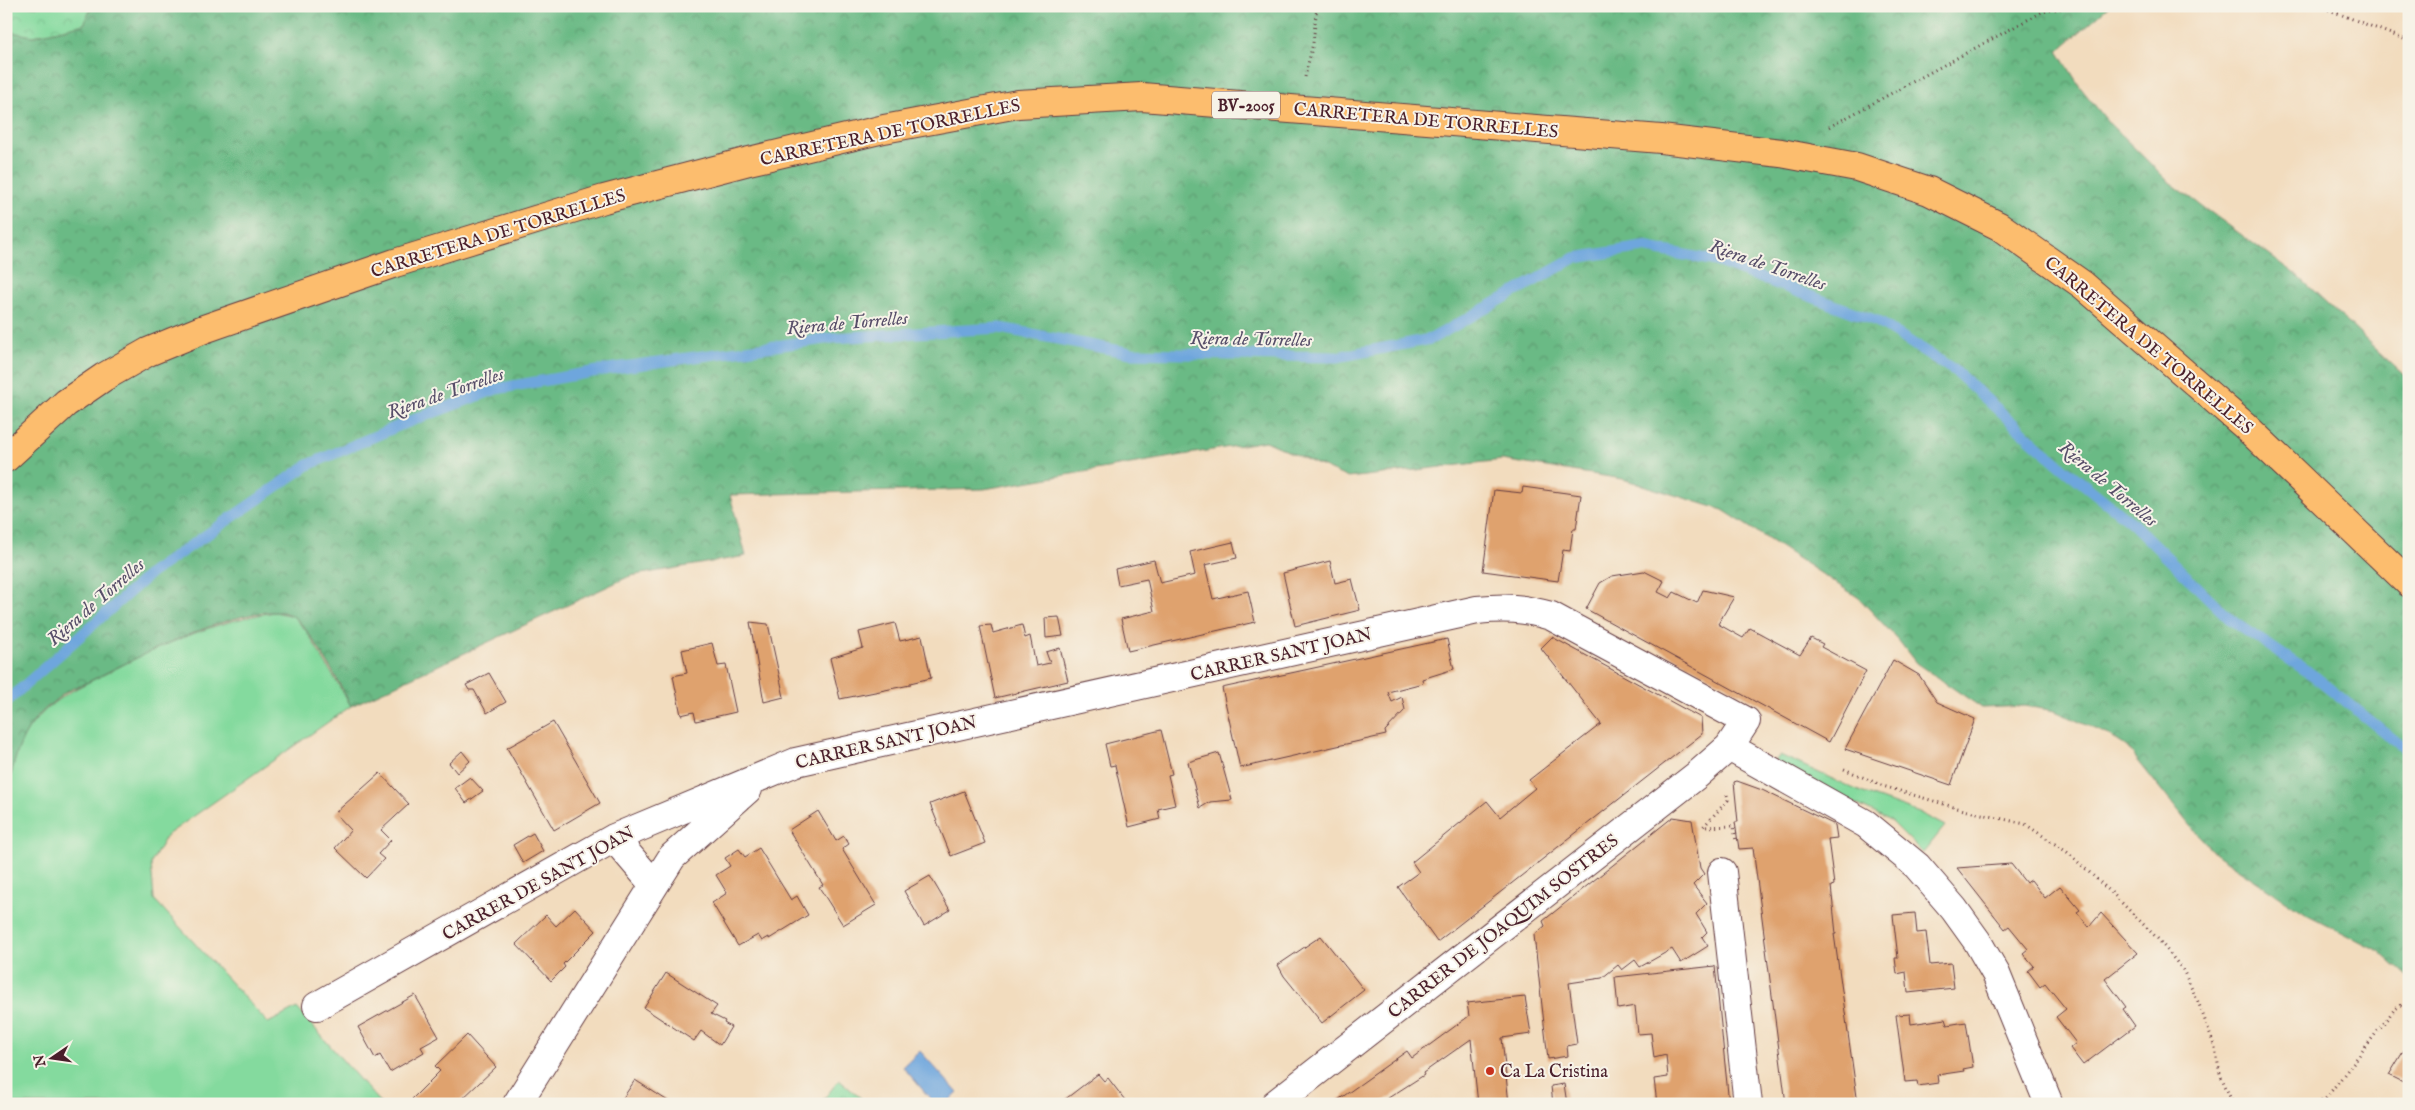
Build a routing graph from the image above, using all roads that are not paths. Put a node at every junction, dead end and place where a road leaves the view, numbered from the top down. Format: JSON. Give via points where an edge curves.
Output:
{"nodes":[{"id":1,"x":6,"y":458,"type":"edge"},
{"id":2,"x":2409,"y":583,"type":"edge"},
{"id":3,"x":1729,"y":747,"type":"junction"},
{"id":4,"x":766,"y":773,"type":"junction"},
{"id":5,"x":614,"y":838,"type":"junction"},
{"id":6,"x":1722,"y":872,"type":"road end"},
{"id":7,"x":654,"y":885,"type":"junction"},
{"id":8,"x":317,"y":1006,"type":"dead end"},
{"id":9,"x":517,"y":1104,"type":"edge"},
{"id":10,"x":1275,"y":1104,"type":"edge"},
{"id":11,"x":1748,"y":1104,"type":"edge"},
{"id":12,"x":2049,"y":1104,"type":"edge"}],
"edges":[{"from":1,"to":2,"type":"main road","name":"CARRETERA DE TORRELLES","number":"BV-2005","via":[[66,403],[148,352],[204,329],[386,267],[604,199],[884,129],[1018,104],[1142,97],[1661,139],[1781,153],[1857,167],[1928,191],[1999,226],[2046,257],[2122,318],[2244,425]]},
{"from":3,"to":4,"type":"street","name":"CARRER SANT JOAN","via":[[1746,721],[1551,616],[1506,607],[1468,612],[796,762]]},
{"from":3,"to":10,"type":"street","name":"CARRER DE JOAQUIM SOSTRES"},
{"from":3,"to":12,"type":"street","via":[[1866,824],[1917,866],[1954,908],[1996,974]]},
{"from":4,"to":5,"type":"street","name":"CARRER DE SANT JOAN"},
{"from":4,"to":7,"type":"street","via":[[672,857]]},
{"from":5,"to":7,"type":"street"},
{"from":5,"to":8,"type":"street","name":"CARRER DE SANT JOAN"},
{"from":6,"to":11,"type":"street"},
{"from":7,"to":9,"type":"street"}]}
